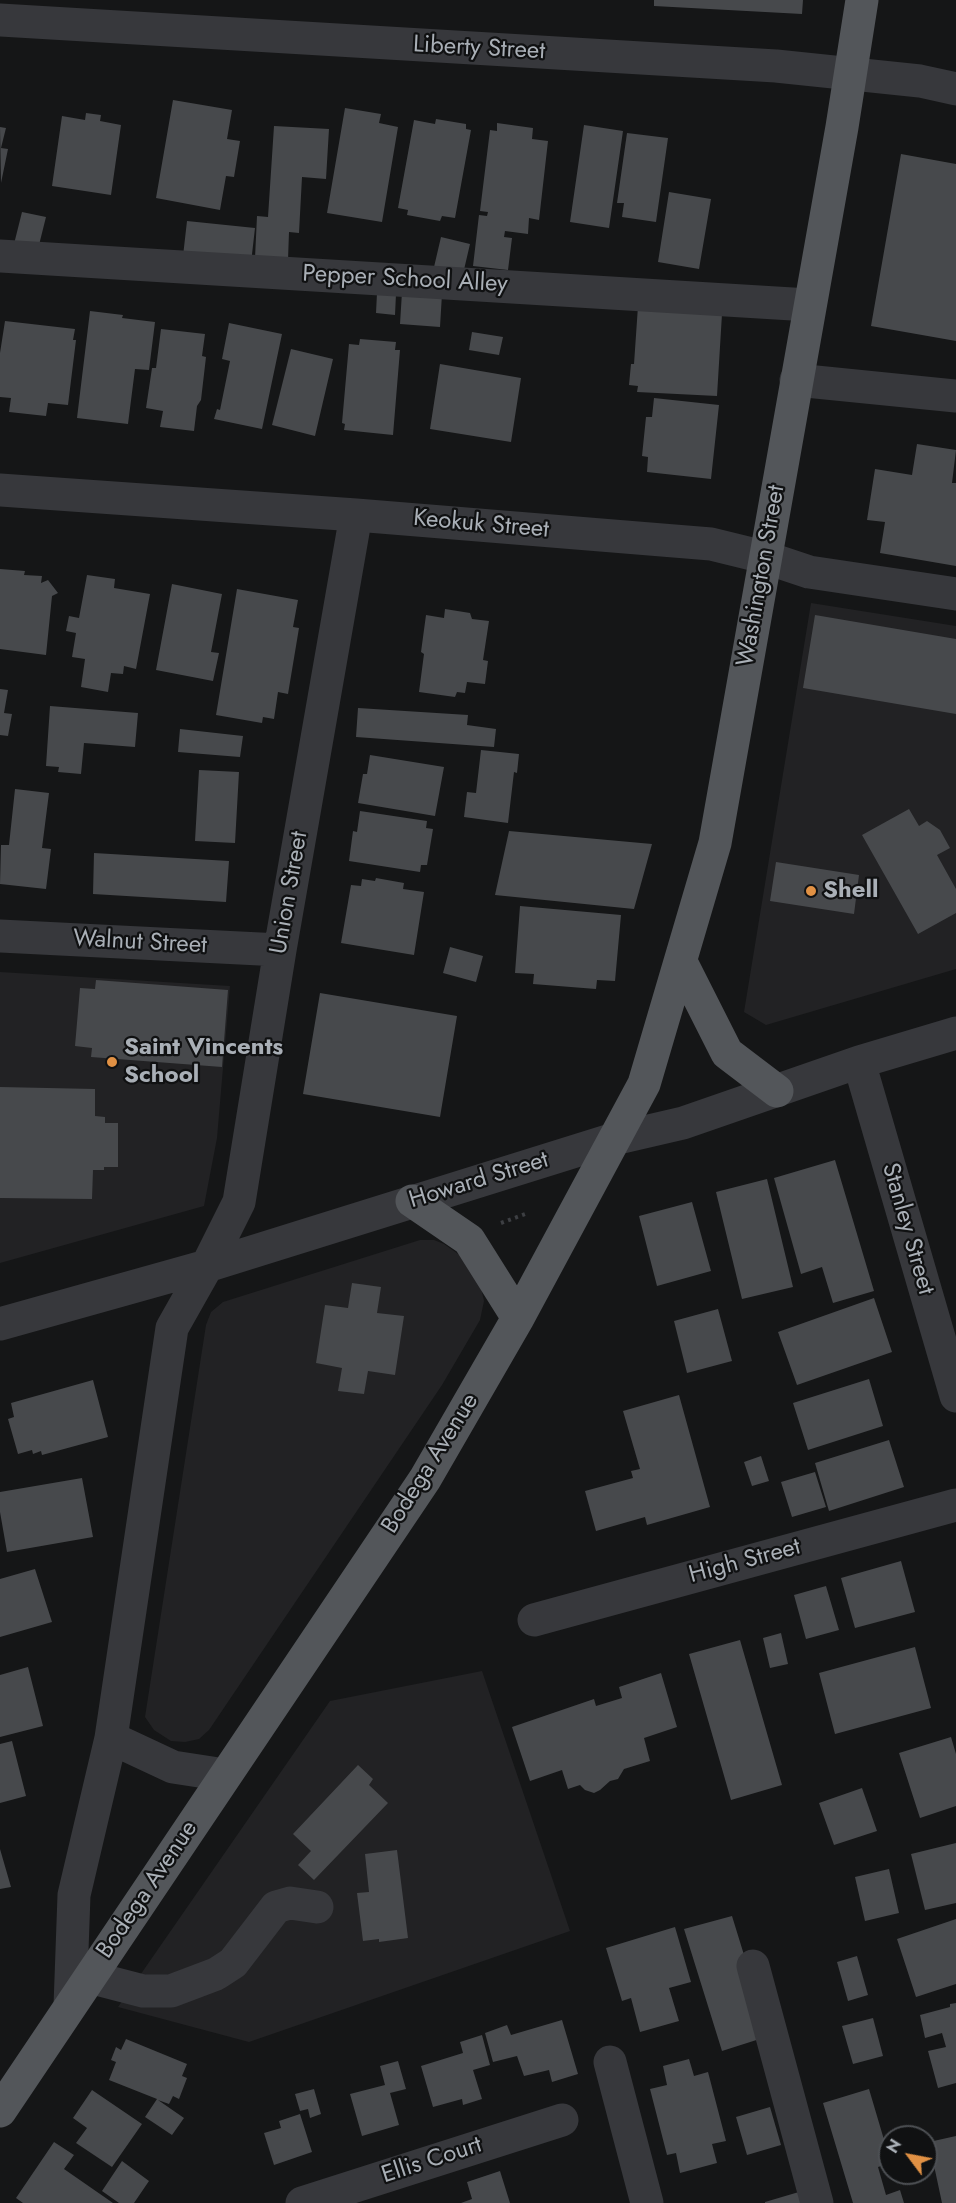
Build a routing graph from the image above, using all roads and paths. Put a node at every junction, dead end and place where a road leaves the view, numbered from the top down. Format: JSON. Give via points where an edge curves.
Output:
{"nodes":[{"id":1,"x":862,"y":0,"type":"edge"},
{"id":2,"x":0,"y":20,"type":"edge"},
{"id":3,"x":850,"y":74,"type":"junction"},
{"id":4,"x":956,"y":89,"type":"edge"},
{"id":5,"x":0,"y":256,"type":"edge"},
{"id":6,"x":809,"y":306,"type":"junction"},
{"id":7,"x":796,"y":380,"type":"junction"},
{"id":8,"x":956,"y":396,"type":"edge"},
{"id":9,"x":0,"y":490,"type":"edge"},
{"id":10,"x":356,"y":515,"type":"junction"},
{"id":11,"x":764,"y":557,"type":"junction"},
{"id":12,"x":956,"y":594,"type":"edge"},
{"id":13,"x":0,"y":936,"type":"edge"},
{"id":14,"x":280,"y":951,"type":"junction"},
{"id":15,"x":681,"y":962,"type":"junction"},
{"id":16,"x":956,"y":1033,"type":"edge"},
{"id":17,"x":859,"y":1062,"type":"junction"},
{"id":18,"x":777,"y":1091,"type":"junction"},
{"id":19,"x":614,"y":1139,"type":"junction"},
{"id":20,"x":412,"y":1201,"type":"junction"},
{"id":21,"x":519,"y":1212,"type":"dead end"},
{"id":22,"x":528,"y":1213,"type":"dead end"},
{"id":23,"x":517,"y":1217,"type":"junction"},
{"id":24,"x":497,"y":1224,"type":"dead end"},
{"id":25,"x":207,"y":1266,"type":"junction"},
{"id":26,"x":518,"y":1318,"type":"junction"},
{"id":27,"x":0,"y":1324,"type":"edge"},
{"id":28,"x":956,"y":1396,"type":"edge"},
{"id":29,"x":956,"y":1505,"type":"edge"},
{"id":30,"x":534,"y":1620,"type":"dead end"},
{"id":31,"x":111,"y":1738,"type":"junction"},
{"id":32,"x":225,"y":1775,"type":"junction"},
{"id":33,"x":317,"y":1907,"type":"dead end"},
{"id":34,"x":753,"y":1966,"type":"dead end"},
{"id":35,"x":89,"y":1977,"type":"junction"},
{"id":36,"x":70,"y":2006,"type":"junction"},
{"id":37,"x":610,"y":2062,"type":"dead end"},
{"id":38,"x":0,"y":2112,"type":"edge"},
{"id":39,"x":562,"y":2120,"type":"dead end"},
{"id":40,"x":302,"y":2203,"type":"edge"},
{"id":41,"x":646,"y":2203,"type":"edge"},
{"id":42,"x":817,"y":2203,"type":"edge"}],
"edges":[{"from":1,"to":3,"type":"main road","name":"Washington Street"},
{"from":2,"to":3,"type":"street","name":"Liberty Street","via":[[776,66]]},
{"from":3,"to":4,"type":"street","name":"Liberty Street"},
{"from":3,"to":6,"type":"main road","name":"Washington Street"},
{"from":5,"to":6,"type":"street","name":"Pepper School Alley"},
{"from":6,"to":7,"type":"main road","name":"Washington Street"},
{"from":7,"to":8,"type":"street"},
{"from":7,"to":11,"type":"main road","name":"Washington Street"},
{"from":9,"to":10,"type":"street","name":"Keokuk Street"},
{"from":10,"to":11,"type":"street","name":"Keokuk Street","via":[[711,544]]},
{"from":10,"to":14,"type":"street","name":"Union Street"},
{"from":11,"to":12,"type":"street","name":"Keokuk Street","via":[[809,572]]},
{"from":11,"to":15,"type":"main road","name":"Washington Street","via":[[715,843]]},
{"from":13,"to":14,"type":"street","name":"Walnut Street"},
{"from":14,"to":25,"type":"street","name":"Union Street","via":[[239,1202]]},
{"from":15,"to":18,"type":"main road","via":[[727,1053]]},
{"from":15,"to":19,"type":"main road","name":"Washington Street","via":[[644,1084]]},
{"from":16,"to":17,"type":"street","name":"Howard Street"},
{"from":17,"to":18,"type":"street","name":"Howard Street"},
{"from":17,"to":28,"type":"street","name":"Stanley Street"},
{"from":18,"to":19,"type":"street","name":"Howard Street","via":[[682,1123]]},
{"from":19,"to":20,"type":"street","name":"Howard Street"},
{"from":19,"to":26,"type":"main road","name":"Bodega Avenue"},
{"from":20,"to":25,"type":"street","name":"Howard Street"},
{"from":20,"to":26,"type":"main road","via":[[469,1240]]},
{"from":21,"to":23,"type":"path"},
{"from":22,"to":23,"type":"path"},
{"from":23,"to":24,"type":"path"},
{"from":25,"to":27,"type":"street","name":"Howard Street"},
{"from":25,"to":31,"type":"street","name":"Bodega Avenue","via":[[172,1328]]},
{"from":26,"to":32,"type":"main road","name":"Bodega Avenue","via":[[425,1479]]},
{"from":29,"to":30,"type":"street","name":"High Street"},
{"from":31,"to":32,"type":"street","via":[[173,1767]]},
{"from":31,"to":36,"type":"street","name":"Bodega Avenue","via":[[74,1895]]},
{"from":32,"to":35,"type":"main road","name":"Bodega Avenue"},
{"from":33,"to":35,"type":"street","via":[[290,1903],[276,1907],[233,1962],[216,1974],[171,1991],[143,1991]]},
{"from":34,"to":42,"type":"street"},
{"from":35,"to":36,"type":"main road","name":"Bodega Avenue"},
{"from":36,"to":38,"type":"main road","name":"Bodega Avenue"},
{"from":37,"to":41,"type":"street"},
{"from":39,"to":40,"type":"street","name":"Ellis Court"}]}
